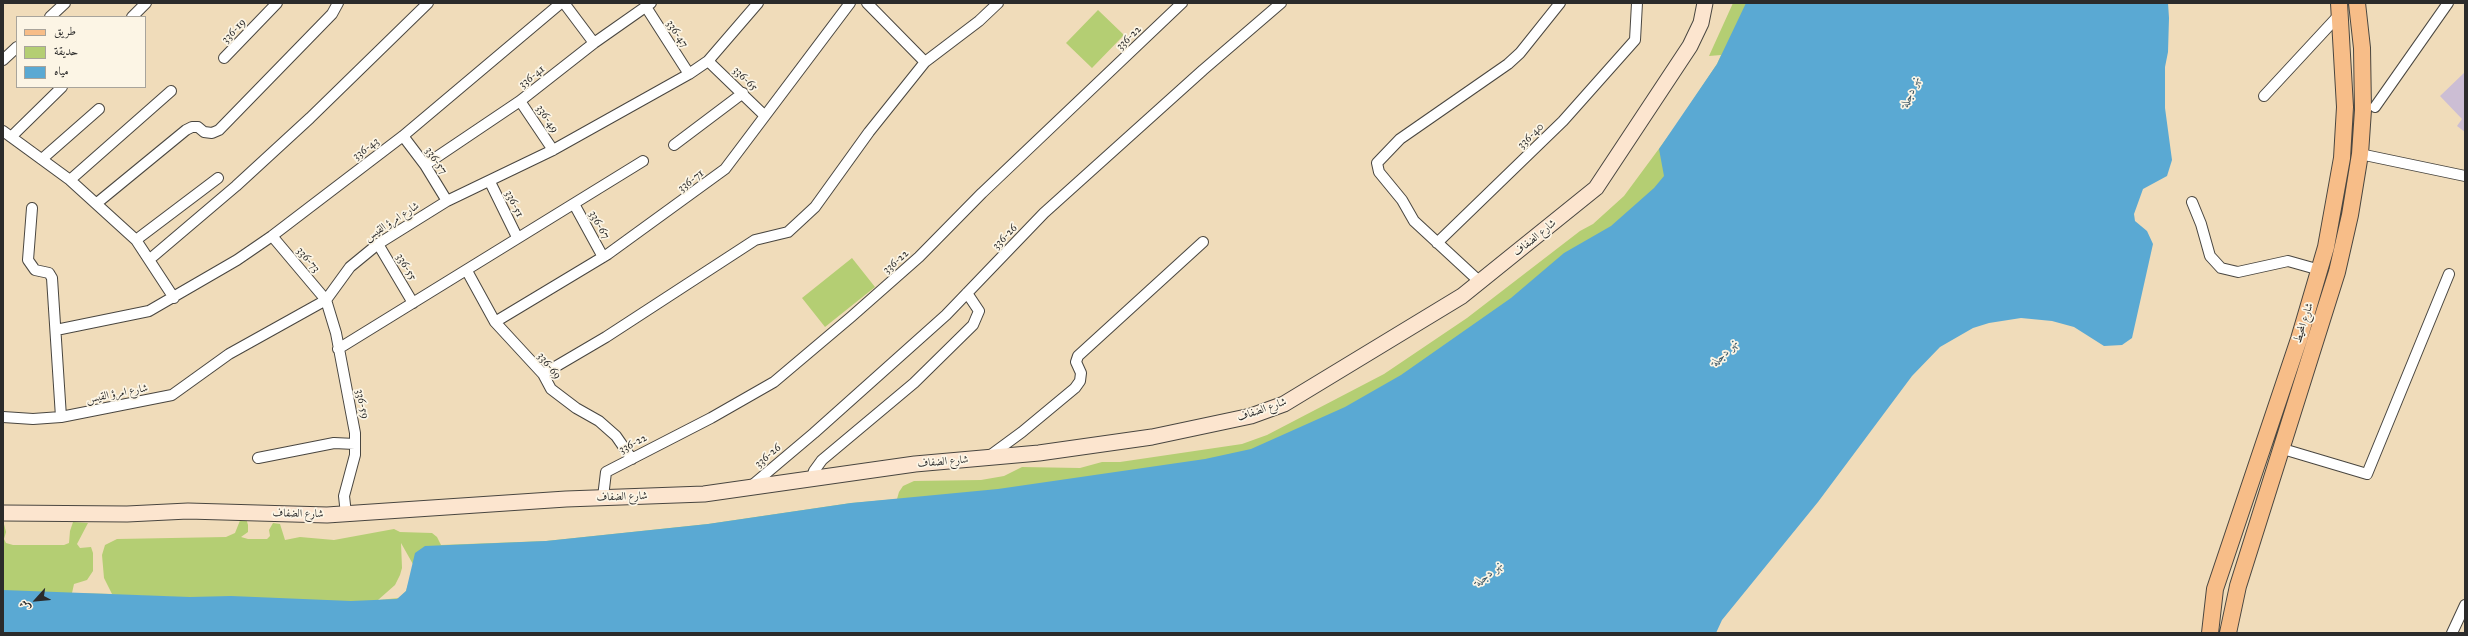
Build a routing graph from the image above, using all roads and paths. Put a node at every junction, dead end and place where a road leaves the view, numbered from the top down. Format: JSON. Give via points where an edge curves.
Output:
{"nodes":[{"id":1,"x":65,"y":3,"type":"edge"},
{"id":2,"x":146,"y":3,"type":"edge"},
{"id":3,"x":277,"y":3,"type":"edge"},
{"id":4,"x":338,"y":3,"type":"edge"},
{"id":5,"x":428,"y":3,"type":"edge"},
{"id":6,"x":560,"y":3,"type":"edge"},
{"id":7,"x":564,"y":3,"type":"edge"},
{"id":8,"x":758,"y":3,"type":"edge"},
{"id":9,"x":850,"y":3,"type":"edge"},
{"id":10,"x":867,"y":3,"type":"edge"},
{"id":11,"x":998,"y":3,"type":"edge"},
{"id":12,"x":1182,"y":3,"type":"edge"},
{"id":13,"x":1281,"y":3,"type":"edge"},
{"id":14,"x":1560,"y":3,"type":"edge"},
{"id":15,"x":1637,"y":3,"type":"edge"},
{"id":16,"x":1705,"y":3,"type":"edge"},
{"id":17,"x":2358,"y":3,"type":"edge"},
{"id":18,"x":2448,"y":3,"type":"edge"},
{"id":19,"x":648,"y":5,"type":"edge"},
{"id":20,"x":2339,"y":8,"type":"edge"},
{"id":21,"x":51,"y":16,"type":"edge"},
{"id":22,"x":133,"y":16,"type":"edge"},
{"id":23,"x":594,"y":43,"type":"junction"},
{"id":24,"x":16,"y":48,"type":"edge"},
{"id":25,"x":224,"y":58,"type":"dead end"},
{"id":26,"x":3,"y":60,"type":"edge"},
{"id":27,"x":708,"y":61,"type":"junction"},
{"id":28,"x":925,"y":62,"type":"junction"},
{"id":29,"x":689,"y":74,"type":"junction"},
{"id":30,"x":61,"y":88,"type":"edge"},
{"id":31,"x":170,"y":91,"type":"dead end"},
{"id":32,"x":743,"y":93,"type":"junction"},
{"id":33,"x":2264,"y":96,"type":"dead end"},
{"id":34,"x":520,"y":101,"type":"junction"},
{"id":35,"x":2375,"y":107,"type":"dead end"},
{"id":36,"x":99,"y":110,"type":"dead end"},
{"id":37,"x":764,"y":115,"type":"junction"},
{"id":38,"x":7,"y":134,"type":"edge"},
{"id":39,"x":403,"y":136,"type":"junction"},
{"id":40,"x":674,"y":145,"type":"dead end"},
{"id":41,"x":553,"y":150,"type":"junction"},
{"id":42,"x":2360,"y":154,"type":"junction"},
{"id":43,"x":42,"y":159,"type":"junction"},
{"id":44,"x":643,"y":161,"type":"dead end"},
{"id":45,"x":425,"y":165,"type":"junction"},
{"id":46,"x":2465,"y":176,"type":"edge"},
{"id":47,"x":218,"y":178,"type":"dead end"},
{"id":48,"x":70,"y":180,"type":"junction"},
{"id":49,"x":490,"y":182,"type":"junction"},
{"id":50,"x":447,"y":202,"type":"junction"},
{"id":51,"x":2192,"y":202,"type":"dead end"},
{"id":52,"x":97,"y":203,"type":"junction"},
{"id":53,"x":574,"y":204,"type":"junction"},
{"id":54,"x":32,"y":208,"type":"dead end"},
{"id":55,"x":272,"y":236,"type":"junction"},
{"id":56,"x":517,"y":238,"type":"junction"},
{"id":57,"x":136,"y":240,"type":"junction"},
{"id":58,"x":1202,"y":242,"type":"dead end"},
{"id":59,"x":1436,"y":243,"type":"junction"},
{"id":60,"x":378,"y":244,"type":"junction"},
{"id":61,"x":603,"y":257,"type":"junction"},
{"id":62,"x":150,"y":259,"type":"junction"},
{"id":63,"x":467,"y":270,"type":"junction"},
{"id":64,"x":2320,"y":270,"type":"junction"},
{"id":65,"x":2449,"y":274,"type":"dead end"},
{"id":66,"x":1480,"y":282,"type":"junction"},
{"id":67,"x":967,"y":293,"type":"junction"},
{"id":68,"x":174,"y":298,"type":"junction"},
{"id":69,"x":326,"y":300,"type":"junction"},
{"id":70,"x":413,"y":303,"type":"junction"},
{"id":71,"x":495,"y":322,"type":"junction"},
{"id":72,"x":56,"y":330,"type":"junction"},
{"id":73,"x":338,"y":349,"type":"junction"},
{"id":74,"x":543,"y":374,"type":"junction"},
{"id":75,"x":3,"y":417,"type":"edge"},
{"id":76,"x":61,"y":417,"type":"junction"},
{"id":77,"x":355,"y":444,"type":"junction"},
{"id":78,"x":2283,"y":449,"type":"junction"},
{"id":79,"x":258,"y":458,"type":"dead end"},
{"id":80,"x":986,"y":458,"type":"junction"},
{"id":81,"x":632,"y":459,"type":"junction"},
{"id":82,"x":811,"y":480,"type":"junction"},
{"id":83,"x":747,"y":489,"type":"junction"},
{"id":84,"x":603,"y":498,"type":"junction"},
{"id":85,"x":3,"y":513,"type":"edge"},
{"id":86,"x":346,"y":514,"type":"junction"},
{"id":87,"x":2465,"y":605,"type":"edge"},
{"id":88,"x":2210,"y":633,"type":"edge"},
{"id":89,"x":2228,"y":633,"type":"edge"},
{"id":90,"x":2452,"y":633,"type":"edge"}],
"edges":[{"from":1,"to":21,"type":"street"},
{"from":2,"to":22,"type":"street"},
{"from":3,"to":25,"type":"street","name":"336-19"},
{"from":4,"to":52,"type":"street","via":[[332,14],[219,130],[212,133],[192,127],[186,130]]},
{"from":5,"to":62,"type":"street","via":[[310,118],[236,186]]},
{"from":6,"to":39,"type":"street","name":"336-43"},
{"from":7,"to":23,"type":"street"},
{"from":8,"to":27,"type":"street","name":"شارع امرؤ القيس"},
{"from":9,"to":37,"type":"street","name":"336-71","via":[[810,59]]},
{"from":10,"to":28,"type":"street"},
{"from":11,"to":28,"type":"street","via":[[979,21]]},
{"from":12,"to":81,"type":"street","name":"336-22","via":[[982,193],[919,257],[774,382]]},
{"from":13,"to":67,"type":"street","name":"336-26","via":[[1044,213]]},
{"from":14,"to":59,"type":"street","via":[[1508,64],[1400,139],[1378,161],[1376,165],[1379,172],[1402,200],[1414,220]]},
{"from":15,"to":59,"type":"street","name":"336-40","via":[[1635,40],[1563,122]]},
{"from":16,"to":66,"type":"street","name":"شارع الضفاف","via":[[1697,34],[1602,182]]},
{"from":17,"to":42,"type":"main road","name":"شارع المحيط","via":[[2363,81]]},
{"from":18,"to":35,"type":"street"},
{"from":19,"to":23,"type":"street","name":"336-41"},
{"from":19,"to":29,"type":"street","name":"336-47"},
{"from":20,"to":33,"type":"street"},
{"from":20,"to":64,"type":"main road","name":"شارع المحيط","via":[[2345,107],[2342,158]]},
{"from":23,"to":34,"type":"street","name":"336-41"},
{"from":24,"to":26,"type":"street"},
{"from":27,"to":29,"type":"street","name":"شارع امرؤ القيس"},
{"from":27,"to":32,"type":"street","name":"336-65"},
{"from":28,"to":74,"type":"street","via":[[869,132],[815,207],[788,232],[755,240],[606,337]]},
{"from":29,"to":41,"type":"street","name":"شارع امرؤ القيس"},
{"from":30,"to":38,"type":"street"},
{"from":31,"to":48,"type":"street"},
{"from":32,"to":37,"type":"street","name":"336-65"},
{"from":32,"to":40,"type":"street"},
{"from":34,"to":41,"type":"street","name":"336-49"},
{"from":34,"to":45,"type":"street","name":"336-41"},
{"from":36,"to":43,"type":"street"},
{"from":37,"to":61,"type":"street","name":"336-71","via":[[742,149],[725,169],[700,190]]},
{"from":38,"to":43,"type":"street"},
{"from":39,"to":45,"type":"street","name":"336-57"},
{"from":39,"to":55,"type":"street","name":"336-43"},
{"from":41,"to":49,"type":"street","name":"شارع امرؤ القيس"},
{"from":42,"to":46,"type":"street"},
{"from":42,"to":78,"type":"main road","name":"شارع المحيط","via":[[2337,272]]},
{"from":43,"to":48,"type":"street"},
{"from":44,"to":53,"type":"street"},
{"from":45,"to":50,"type":"street","name":"336-57"},
{"from":47,"to":57,"type":"street"},
{"from":48,"to":52,"type":"street"},
{"from":49,"to":50,"type":"street","name":"شارع امرؤ القيس"},
{"from":49,"to":56,"type":"street","name":"336-51"},
{"from":50,"to":60,"type":"street","name":"شارع امرؤ القيس"},
{"from":51,"to":64,"type":"street","via":[[2210,256],[2221,268],[2238,272],[2288,261]]},
{"from":52,"to":57,"type":"street"},
{"from":53,"to":56,"type":"street"},
{"from":53,"to":61,"type":"street","name":"336-67"},
{"from":54,"to":72,"type":"street","via":[[28,260],[35,270],[49,273],[52,278]]},
{"from":55,"to":68,"type":"street","name":"336-43"},
{"from":55,"to":69,"type":"street","name":"336-73"},
{"from":56,"to":63,"type":"street"},
{"from":57,"to":62,"type":"street"},
{"from":58,"to":80,"type":"street","via":[[1078,356],[1076,362],[1081,373],[1075,388]]},
{"from":59,"to":66,"type":"street"},
{"from":60,"to":69,"type":"street","name":"شارع امرؤ القيس","via":[[350,267]]},
{"from":60,"to":70,"type":"street","name":"336-55"},
{"from":61,"to":71,"type":"street","name":"336-71"},
{"from":62,"to":68,"type":"street"},
{"from":63,"to":70,"type":"street"},
{"from":63,"to":71,"type":"street","name":"336-69"},
{"from":64,"to":88,"type":"main road","name":"شارع المحيط","via":[[2215,589]]},
{"from":65,"to":78,"type":"street","via":[[2367,474]]},
{"from":66,"to":80,"type":"street","name":"شارع الضفاف","via":[[1451,303],[1284,404],[1269,410],[1227,422],[1152,437]]},
{"from":67,"to":82,"type":"street","via":[[979,311],[973,325],[914,383],[822,460]]},
{"from":67,"to":83,"type":"street","name":"336-26","via":[[946,315],[814,433]]},
{"from":68,"to":72,"type":"street","name":"336-43","via":[[149,311]]},
{"from":69,"to":73,"type":"street","name":"336-59"},
{"from":69,"to":76,"type":"street","name":"شارع امرؤ القيس","via":[[228,354],[172,395]]},
{"from":70,"to":73,"type":"street"},
{"from":71,"to":74,"type":"street","name":"336-69"},
{"from":72,"to":76,"type":"street"},
{"from":73,"to":77,"type":"street","name":"336-59","via":[[354,420]]},
{"from":74,"to":81,"type":"street","name":"336-69","via":[[551,389],[599,421],[616,436]]},
{"from":75,"to":76,"type":"street","name":"شارع امرؤ القيس"},
{"from":77,"to":79,"type":"street","via":[[334,443]]},
{"from":77,"to":86,"type":"street","name":"336-59","via":[[350,478],[344,496]]},
{"from":78,"to":89,"type":"main road","name":"شارع المحيط","via":[[2238,586]]},
{"from":80,"to":82,"type":"street","name":"شارع الضفاف","via":[[915,464]]},
{"from":81,"to":84,"type":"street","name":"336-22","via":[[606,472]]},
{"from":82,"to":83,"type":"street","name":"شارع الضفاف"},
{"from":83,"to":84,"type":"street","name":"شارع الضفاف","via":[[704,494]]},
{"from":84,"to":86,"type":"street","name":"شارع الضفاف"},
{"from":85,"to":86,"type":"street","name":"شارع الضفاف","via":[[127,514],[188,511]]},
{"from":87,"to":90,"type":"street"}]}
